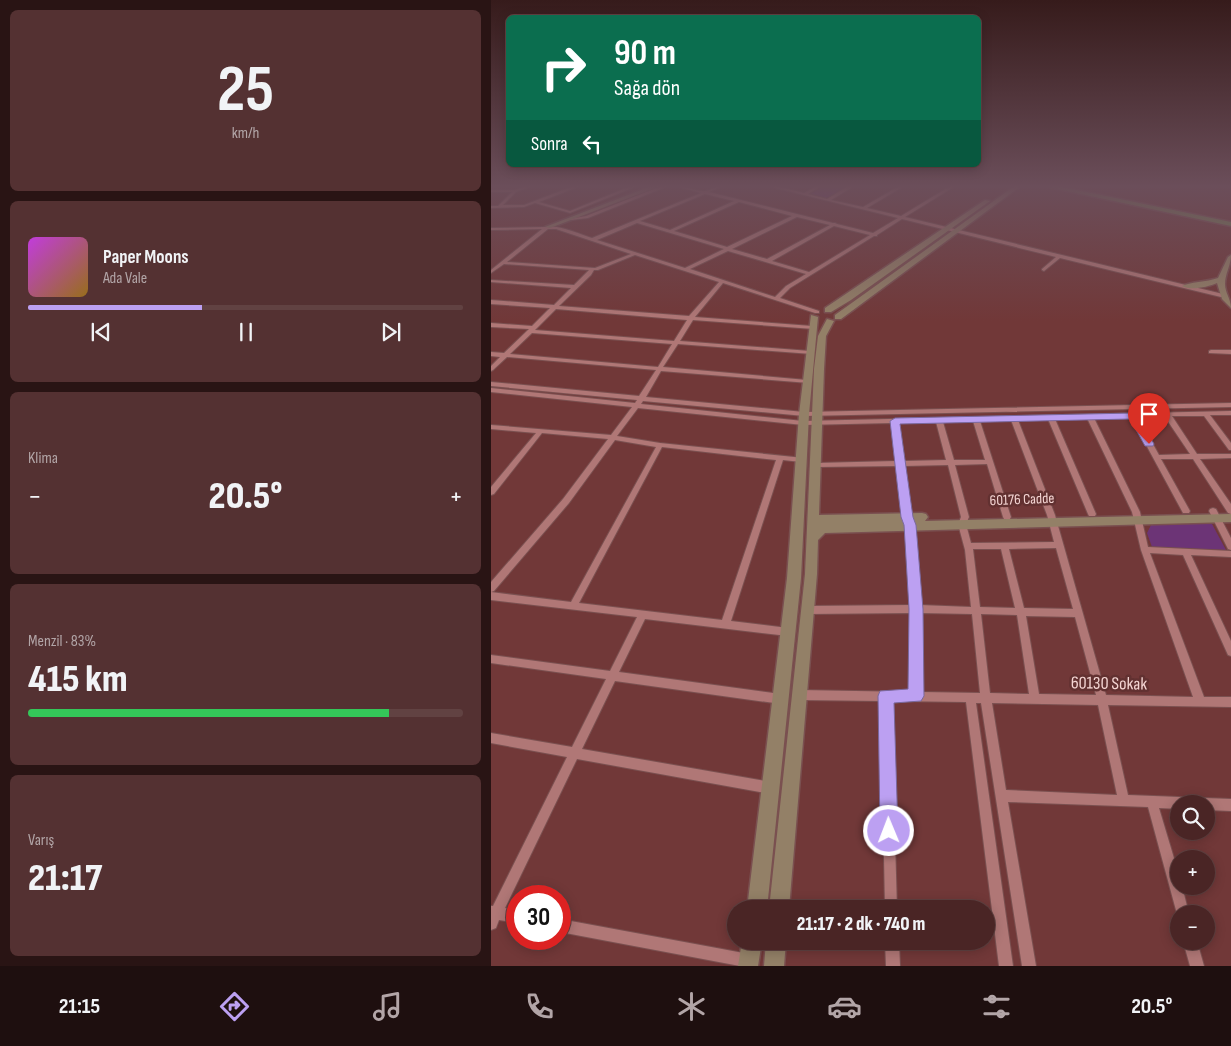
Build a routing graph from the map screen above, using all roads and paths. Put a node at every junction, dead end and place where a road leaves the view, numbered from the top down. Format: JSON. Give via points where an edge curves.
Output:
{"nodes":[{"id":1,"x":545,"y":230,"type":"edge"},
{"id":2,"x":556,"y":230,"type":"edge"},
{"id":3,"x":614,"y":230,"type":"edge"},
{"id":4,"x":663,"y":230,"type":"edge"},
{"id":5,"x":673,"y":230,"type":"edge"},
{"id":6,"x":766,"y":230,"type":"edge"},
{"id":7,"x":824,"y":230,"type":"edge"},
{"id":8,"x":857,"y":230,"type":"edge"},
{"id":9,"x":883,"y":230,"type":"edge"},
{"id":10,"x":945,"y":230,"type":"joint"},
{"id":11,"x":959,"y":230,"type":"edge"},
{"id":12,"x":669,"y":232,"type":"junction"},
{"id":13,"x":956,"y":232,"type":"junction"},
{"id":14,"x":875,"y":235,"type":"junction"},
{"id":15,"x":592,"y":240,"type":"junction"},
{"id":16,"x":727,"y":249,"type":"junction"},
{"id":17,"x":636,"y":253,"type":"junction"},
{"id":18,"x":1059,"y":256,"type":"junction"},
{"id":19,"x":1231,"y":257,"type":"edge"},
{"id":20,"x":768,"y":261,"type":"junction"},
{"id":21,"x":491,"y":263,"type":"edge"},
{"id":22,"x":503,"y":263,"type":"junction"},
{"id":23,"x":1229,"y":265,"type":"edge"},
{"id":24,"x":592,"y":269,"type":"junction"},
{"id":25,"x":687,"y":270,"type":"junction"},
{"id":26,"x":1044,"y":270,"type":"dead end"},
{"id":27,"x":491,"y":272,"type":"edge"},
{"id":28,"x":811,"y":274,"type":"junction"},
{"id":29,"x":1143,"y":277,"type":"junction"},
{"id":30,"x":1221,"y":279,"type":"junction"},
{"id":31,"x":491,"y":281,"type":"edge"},
{"id":32,"x":723,"y":281,"type":"junction"},
{"id":33,"x":1186,"y":286,"type":"junction"},
{"id":34,"x":577,"y":287,"type":"junction"},
{"id":35,"x":1222,"y":296,"type":"junction"},
{"id":36,"x":776,"y":298,"type":"junction"},
{"id":37,"x":491,"y":302,"type":"edge"},
{"id":38,"x":1231,"y":306,"type":"edge"},
{"id":39,"x":555,"y":307,"type":"junction"},
{"id":40,"x":816,"y":314,"type":"junction"},
{"id":41,"x":832,"y":316,"type":"junction"},
{"id":42,"x":691,"y":318,"type":"junction"},
{"id":43,"x":491,"y":324,"type":"edge"},
{"id":44,"x":812,"y":328,"type":"junction"},
{"id":45,"x":532,"y":330,"type":"junction"},
{"id":46,"x":675,"y":341,"type":"junction"},
{"id":47,"x":1211,"y":352,"type":"dead end"},
{"id":48,"x":1231,"y":352,"type":"edge"},
{"id":49,"x":810,"y":353,"type":"junction"},
{"id":50,"x":491,"y":354,"type":"edge"},
{"id":51,"x":505,"y":356,"type":"junction"},
{"id":52,"x":658,"y":368,"type":"junction"},
{"id":53,"x":491,"y":369,"type":"edge"},
{"id":54,"x":807,"y":382,"type":"junction"},
{"id":55,"x":491,"y":384,"type":"edge"},
{"id":56,"x":491,"y":390,"type":"edge"},
{"id":57,"x":638,"y":402,"type":"junction"},
{"id":58,"x":1231,"y":405,"type":"edge"},
{"id":59,"x":1231,"y":413,"type":"edge"},
{"id":60,"x":1167,"y":414,"type":"junction"},
{"id":61,"x":1206,"y":414,"type":"junction"},
{"id":62,"x":1134,"y":416,"type":"junction"},
{"id":63,"x":1090,"y":417,"type":"junction"},
{"id":64,"x":1014,"y":418,"type":"junction"},
{"id":65,"x":1051,"y":418,"type":"junction"},
{"id":66,"x":811,"y":419,"type":"junction"},
{"id":67,"x":976,"y":419,"type":"junction"},
{"id":68,"x":939,"y":420,"type":"junction"},
{"id":69,"x":895,"y":421,"type":"junction"},
{"id":70,"x":491,"y":427,"type":"edge"},
{"id":71,"x":541,"y":432,"type":"junction"},
{"id":72,"x":611,"y":437,"type":"junction"},
{"id":73,"x":660,"y":445,"type":"junction"},
{"id":74,"x":1231,"y":448,"type":"edge"},
{"id":75,"x":1231,"y":456,"type":"edge"},
{"id":76,"x":1194,"y":457,"type":"junction"},
{"id":77,"x":780,"y":458,"type":"junction"},
{"id":78,"x":1157,"y":458,"type":"junction"},
{"id":79,"x":801,"y":460,"type":"junction"},
{"id":80,"x":950,"y":462,"type":"junction"},
{"id":81,"x":989,"y":462,"type":"junction"},
{"id":82,"x":901,"y":463,"type":"junction"},
{"id":83,"x":816,"y":465,"type":"junction"},
{"id":84,"x":491,"y":492,"type":"edge"},
{"id":85,"x":1186,"y":511,"type":"junction"},
{"id":86,"x":1231,"y":511,"type":"edge"},
{"id":87,"x":1092,"y":514,"type":"junction"},
{"id":88,"x":1215,"y":514,"type":"junction"},
{"id":89,"x":1137,"y":516,"type":"junction"},
{"id":90,"x":1007,"y":517,"type":"junction"},
{"id":91,"x":1051,"y":518,"type":"junction"},
{"id":92,"x":1231,"y":518,"type":"edge"},
{"id":93,"x":813,"y":519,"type":"junction"},
{"id":94,"x":963,"y":520,"type":"junction"},
{"id":95,"x":909,"y":521,"type":"junction"},
{"id":96,"x":812,"y":540,"type":"junction"},
{"id":97,"x":1058,"y":545,"type":"junction"},
{"id":98,"x":968,"y":546,"type":"junction"},
{"id":99,"x":1004,"y":546,"type":"junction"},
{"id":100,"x":1231,"y":547,"type":"edge"},
{"id":101,"x":1145,"y":550,"type":"junction"},
{"id":102,"x":1185,"y":553,"type":"junction"},
{"id":103,"x":1231,"y":554,"type":"edge"},
{"id":104,"x":491,"y":588,"type":"edge"},
{"id":105,"x":491,"y":596,"type":"edge"},
{"id":106,"x":573,"y":606,"type":"junction"},
{"id":107,"x":916,"y":609,"type":"junction"},
{"id":108,"x":807,"y":610,"type":"junction"},
{"id":109,"x":976,"y":610,"type":"junction"},
{"id":110,"x":1021,"y":612,"type":"junction"},
{"id":111,"x":1078,"y":613,"type":"junction"},
{"id":112,"x":643,"y":614,"type":"junction"},
{"id":113,"x":725,"y":624,"type":"junction"},
{"id":114,"x":788,"y":632,"type":"junction"},
{"id":115,"x":1231,"y":652,"type":"edge"},
{"id":116,"x":491,"y":659,"type":"edge"},
{"id":117,"x":611,"y":675,"type":"junction"},
{"id":118,"x":799,"y":695,"type":"junction"},
{"id":119,"x":886,"y":696,"type":"junction"},
{"id":120,"x":916,"y":696,"type":"junction"},
{"id":121,"x":970,"y":697,"type":"junction"},
{"id":122,"x":986,"y":697,"type":"junction"},
{"id":123,"x":1035,"y":698,"type":"junction"},
{"id":124,"x":781,"y":699,"type":"junction"},
{"id":125,"x":1102,"y":699,"type":"junction"},
{"id":126,"x":1200,"y":701,"type":"junction"},
{"id":127,"x":1231,"y":702,"type":"edge"},
{"id":128,"x":491,"y":738,"type":"edge"},
{"id":129,"x":574,"y":753,"type":"junction"},
{"id":130,"x":771,"y":788,"type":"junction"},
{"id":131,"x":1002,"y":796,"type":"junction"},
{"id":132,"x":1124,"y":800,"type":"junction"},
{"id":133,"x":1152,"y":802,"type":"junction"},
{"id":134,"x":1231,"y":805,"type":"edge"},
{"id":135,"x":758,"y":900,"type":"edge"},
{"id":136,"x":780,"y":900,"type":"edge"},
{"id":137,"x":891,"y":900,"type":"edge"},
{"id":138,"x":1181,"y":905,"type":"edge"},
{"id":139,"x":493,"y":916,"type":"edge"},
{"id":140,"x":506,"y":917,"type":"edge"},
{"id":141,"x":571,"y":927,"type":"edge"},
{"id":142,"x":775,"y":950,"type":"edge"},
{"id":143,"x":892,"y":950,"type":"edge"},
{"id":144,"x":1193,"y":950,"type":"edge"},
{"id":145,"x":750,"y":956,"type":"edge"},
{"id":146,"x":774,"y":966,"type":"edge"},
{"id":147,"x":893,"y":966,"type":"edge"},
{"id":148,"x":1006,"y":966,"type":"edge"},
{"id":149,"x":1029,"y":966,"type":"edge"},
{"id":150,"x":1197,"y":966,"type":"edge"}],
"edges":[{"from":1,"to":22,"type":"street"},
{"from":2,"to":15,"type":"street"},
{"from":3,"to":15,"type":"street"},
{"from":4,"to":12,"type":"street"},
{"from":5,"to":12,"type":"street"},
{"from":6,"to":16,"type":"street"},
{"from":7,"to":20,"type":"street"},
{"from":8,"to":14,"type":"street"},
{"from":9,"to":14,"type":"street"},
{"from":10,"to":13,"type":"street"},
{"from":10,"to":41,"type":"main road","via":[[848,298]]},
{"from":11,"to":13,"type":"main road"},
{"from":12,"to":16,"type":"street"},
{"from":13,"to":18,"type":"street"},
{"from":13,"to":41,"type":"main road"},
{"from":14,"to":28,"type":"street"},
{"from":15,"to":17,"type":"street"},
{"from":16,"to":20,"type":"street"},
{"from":16,"to":25,"type":"street"},
{"from":17,"to":24,"type":"street"},
{"from":17,"to":25,"type":"street"},
{"from":18,"to":26,"type":"street"},
{"from":18,"to":29,"type":"street"},
{"from":19,"to":23,"type":"main road"},
{"from":20,"to":28,"type":"street"},
{"from":21,"to":22,"type":"street"},
{"from":22,"to":24,"type":"street"},
{"from":22,"to":27,"type":"street"},
{"from":23,"to":30,"type":"main road"},
{"from":24,"to":34,"type":"street"},
{"from":25,"to":32,"type":"street"},
{"from":28,"to":36,"type":"street"},
{"from":29,"to":33,"type":"street"},
{"from":29,"to":35,"type":"street"},
{"from":30,"to":33,"type":"main road","via":[[1204,285]]},
{"from":30,"to":35,"type":"main road"},
{"from":31,"to":34,"type":"street"},
{"from":32,"to":36,"type":"street"},
{"from":32,"to":42,"type":"street"},
{"from":33,"to":35,"type":"street"},
{"from":34,"to":39,"type":"street"},
{"from":35,"to":38,"type":"main road"},
{"from":36,"to":40,"type":"street"},
{"from":37,"to":39,"type":"street"},
{"from":39,"to":42,"type":"street"},
{"from":39,"to":45,"type":"street"},
{"from":40,"to":41,"type":"main road","via":[[822,321]]},
{"from":40,"to":44,"type":"main road"},
{"from":41,"to":66,"type":"main road","via":[[822,336]]},
{"from":42,"to":44,"type":"street"},
{"from":42,"to":46,"type":"street"},
{"from":43,"to":45,"type":"street"},
{"from":44,"to":49,"type":"main road"},
{"from":45,"to":46,"type":"street"},
{"from":45,"to":51,"type":"street"},
{"from":46,"to":49,"type":"street"},
{"from":46,"to":52,"type":"street"},
{"from":47,"to":48,"type":"street"},
{"from":49,"to":54,"type":"main road"},
{"from":50,"to":51,"type":"street"},
{"from":51,"to":52,"type":"street"},
{"from":51,"to":53,"type":"street"},
{"from":52,"to":54,"type":"street"},
{"from":52,"to":57,"type":"street"},
{"from":54,"to":66,"type":"main road"},
{"from":55,"to":57,"type":"street"},
{"from":56,"to":57,"type":"street"},
{"from":57,"to":66,"type":"street"},
{"from":57,"to":72,"type":"street"},
{"from":58,"to":66,"type":"street"},
{"from":59,"to":61,"type":"street"},
{"from":60,"to":61,"type":"street"},
{"from":60,"to":62,"type":"street"},
{"from":60,"to":76,"type":"street"},
{"from":61,"to":74,"type":"street"},
{"from":62,"to":63,"type":"street"},
{"from":62,"to":78,"type":"street"},
{"from":63,"to":65,"type":"street"},
{"from":63,"to":89,"type":"street"},
{"from":64,"to":65,"type":"street"},
{"from":64,"to":67,"type":"street"},
{"from":64,"to":91,"type":"street"},
{"from":65,"to":87,"type":"street"},
{"from":66,"to":69,"type":"street"},
{"from":66,"to":79,"type":"main road"},
{"from":66,"to":83,"type":"main road"},
{"from":67,"to":68,"type":"street"},
{"from":67,"to":81,"type":"street"},
{"from":68,"to":69,"type":"street"},
{"from":68,"to":80,"type":"street"},
{"from":69,"to":82,"type":"street"},
{"from":70,"to":71,"type":"street"},
{"from":71,"to":72,"type":"street"},
{"from":71,"to":84,"type":"street"},
{"from":72,"to":73,"type":"street"},
{"from":72,"to":104,"type":"street","via":[[566,501]]},
{"from":73,"to":77,"type":"street"},
{"from":73,"to":106,"type":"street"},
{"from":75,"to":76,"type":"street"},
{"from":76,"to":78,"type":"street"},
{"from":76,"to":86,"type":"street"},
{"from":77,"to":79,"type":"street"},
{"from":77,"to":113,"type":"street"},
{"from":78,"to":85,"type":"street"},
{"from":79,"to":114,"type":"main road"},
{"from":80,"to":81,"type":"street"},
{"from":80,"to":82,"type":"street"},
{"from":80,"to":94,"type":"street"},
{"from":81,"to":90,"type":"street"},
{"from":82,"to":83,"type":"street"},
{"from":82,"to":95,"type":"street"},
{"from":83,"to":93,"type":"main road"},
{"from":85,"to":88,"type":"main road","name":"60176 Cadde"},
{"from":85,"to":89,"type":"main road","name":"60176 Cadde"},
{"from":86,"to":88,"type":"main road","name":"60176 Cadde"},
{"from":87,"to":89,"type":"main road","name":"60176 Cadde"},
{"from":87,"to":91,"type":"main road","name":"60176 Cadde"},
{"from":88,"to":89,"type":"main road"},
{"from":88,"to":92,"type":"main road"},
{"from":88,"to":100,"type":"street"},
{"from":89,"to":91,"type":"main road"},
{"from":89,"to":101,"type":"street"},
{"from":90,"to":91,"type":"main road","name":"60176 Cadde"},
{"from":90,"to":94,"type":"main road","name":"60176 Cadde"},
{"from":91,"to":94,"type":"main road"},
{"from":91,"to":97,"type":"street"},
{"from":93,"to":95,"type":"main road"},
{"from":93,"to":96,"type":"main road"},
{"from":94,"to":95,"type":"main road"},
{"from":94,"to":98,"type":"street"},
{"from":95,"to":96,"type":"main road","via":[[821,529]]},
{"from":95,"to":107,"type":"street"},
{"from":96,"to":108,"type":"main road"},
{"from":97,"to":99,"type":"street"},
{"from":97,"to":111,"type":"street"},
{"from":98,"to":99,"type":"street"},
{"from":98,"to":109,"type":"street"},
{"from":99,"to":110,"type":"street"},
{"from":101,"to":102,"type":"street"},
{"from":101,"to":126,"type":"street"},
{"from":102,"to":103,"type":"street"},
{"from":102,"to":115,"type":"street"},
{"from":105,"to":106,"type":"street"},
{"from":106,"to":112,"type":"street"},
{"from":107,"to":108,"type":"street"},
{"from":107,"to":109,"type":"street"},
{"from":107,"to":120,"type":"street"},
{"from":108,"to":118,"type":"main road"},
{"from":109,"to":110,"type":"street"},
{"from":109,"to":122,"type":"street"},
{"from":110,"to":111,"type":"street"},
{"from":110,"to":123,"type":"street"},
{"from":111,"to":125,"type":"street"},
{"from":112,"to":113,"type":"street"},
{"from":112,"to":117,"type":"street"},
{"from":113,"to":114,"type":"street"},
{"from":114,"to":124,"type":"main road"},
{"from":116,"to":117,"type":"street"},
{"from":117,"to":124,"type":"street"},
{"from":117,"to":129,"type":"street"},
{"from":118,"to":119,"type":"street","name":"60130 Sokak"},
{"from":118,"to":136,"type":"main road"},
{"from":119,"to":120,"type":"street","name":"60130 Sokak"},
{"from":119,"to":137,"type":"street"},
{"from":120,"to":121,"type":"street","name":"60130 Sokak"},
{"from":121,"to":122,"type":"street","name":"60130 Sokak"},
{"from":121,"to":148,"type":"street"},
{"from":122,"to":123,"type":"street","name":"60130 Sokak"},
{"from":122,"to":131,"type":"street"},
{"from":123,"to":125,"type":"street","name":"60130 Sokak"},
{"from":124,"to":130,"type":"main road"},
{"from":125,"to":126,"type":"street","name":"60130 Sokak"},
{"from":125,"to":132,"type":"street"},
{"from":126,"to":127,"type":"street","name":"60130 Sokak"},
{"from":128,"to":129,"type":"street"},
{"from":129,"to":130,"type":"street"},
{"from":129,"to":139,"type":"street"},
{"from":130,"to":135,"type":"main road"},
{"from":131,"to":132,"type":"street"},
{"from":131,"to":149,"type":"street"},
{"from":132,"to":133,"type":"street"},
{"from":133,"to":134,"type":"street"},
{"from":133,"to":138,"type":"street"},
{"from":139,"to":140,"type":"street"},
{"from":141,"to":145,"type":"street"},
{"from":142,"to":146,"type":"main road"},
{"from":143,"to":147,"type":"street"},
{"from":144,"to":150,"type":"street"}]}
